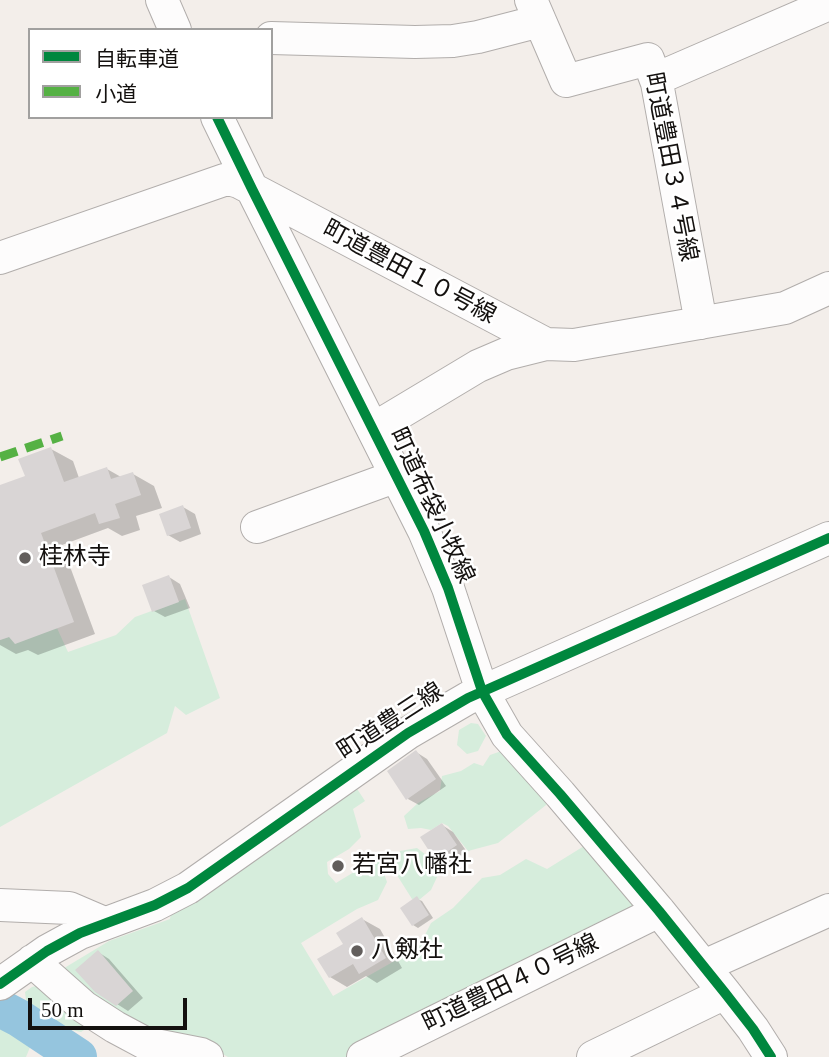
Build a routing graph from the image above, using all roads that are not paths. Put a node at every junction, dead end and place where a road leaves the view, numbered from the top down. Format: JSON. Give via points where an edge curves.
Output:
{"nodes":[{"id":1,"x":162,"y":0,"type":"edge"},
{"id":2,"x":793,"y":0,"type":"edge"},
{"id":3,"x":829,"y":4,"type":"edge"},
{"id":4,"x":536,"y":10,"type":"edge"},
{"id":5,"x":174,"y":28,"type":"edge"},
{"id":6,"x":273,"y":38,"type":"edge"},
{"id":7,"x":652,"y":69,"type":"junction"},
{"id":8,"x":218,"y":119,"type":"edge"},
{"id":9,"x":252,"y":189,"type":"junction"},
{"id":10,"x":0,"y":258,"type":"edge"},
{"id":11,"x":829,"y":288,"type":"edge"},
{"id":12,"x":701,"y":323,"type":"junction"},
{"id":13,"x":546,"y":344,"type":"junction"},
{"id":14,"x":373,"y":429,"type":"junction"},
{"id":15,"x":397,"y":476,"type":"junction"},
{"id":16,"x":257,"y":527,"type":"dead end"},
{"id":17,"x":829,"y":538,"type":"edge"},
{"id":18,"x":482,"y":691,"type":"junction"},
{"id":19,"x":0,"y":905,"type":"edge"},
{"id":20,"x":829,"y":910,"type":"edge"},
{"id":21,"x":659,"y":911,"type":"junction"},
{"id":22,"x":104,"y":923,"type":"junction"},
{"id":23,"x":704,"y":966,"type":"junction"},
{"id":24,"x":16,"y":972,"type":"edge"},
{"id":25,"x":725,"y":993,"type":"junction"},
{"id":26,"x":207,"y":1057,"type":"edge"},
{"id":27,"x":363,"y":1057,"type":"edge"},
{"id":28,"x":593,"y":1057,"type":"edge"},
{"id":29,"x":771,"y":1057,"type":"edge"}],
"edges":[{"from":1,"to":5,"type":"street"},
{"from":2,"to":7,"type":"street","via":[[670,55]]},
{"from":3,"to":7,"type":"street"},
{"from":4,"to":6,"type":"street","via":[[478,37],[453,41]]},
{"from":4,"to":7,"type":"street","name":"町道豊田３４号線","via":[[566,82]]},
{"from":7,"to":12,"type":"street","name":"町道豊田３４号線"},
{"from":8,"to":9,"type":"street","name":"町道布袋小牧線"},
{"from":9,"to":10,"type":"street","name":"町道豊田１０号線","via":[[224,180]]},
{"from":9,"to":13,"type":"street","name":"町道豊田１０号線"},
{"from":9,"to":14,"type":"street","name":"町道布袋小牧線"},
{"from":11,"to":12,"type":"street","name":"町道豊田１０号線","via":[[785,308]]},
{"from":12,"to":13,"type":"street","name":"町道豊田１０号線","via":[[573,345]]},
{"from":13,"to":14,"type":"street","via":[[478,366]]},
{"from":14,"to":15,"type":"street","name":"町道布袋小牧線"},
{"from":15,"to":16,"type":"street"},
{"from":15,"to":18,"type":"street","name":"町道布袋小牧線","via":[[448,588]]},
{"from":17,"to":18,"type":"street","name":"町道豊三線"},
{"from":18,"to":21,"type":"street","name":"町道布袋小牧線","via":[[507,736]]},
{"from":18,"to":22,"type":"street","name":"町道豊三線","via":[[408,733],[188,888]]},
{"from":19,"to":22,"type":"street","via":[[69,908]]},
{"from":20,"to":23,"type":"street"},
{"from":21,"to":23,"type":"street","name":"町道布袋小牧線"},
{"from":21,"to":27,"type":"street","name":"町道豊田４０号線"},
{"from":22,"to":24,"type":"street","name":"町道豊三線"},
{"from":23,"to":25,"type":"street","name":"町道布袋小牧線"},
{"from":24,"to":26,"type":"street","via":[[145,1043]]},
{"from":25,"to":28,"type":"street"},
{"from":25,"to":29,"type":"street","name":"町道布袋小牧線"}]}
